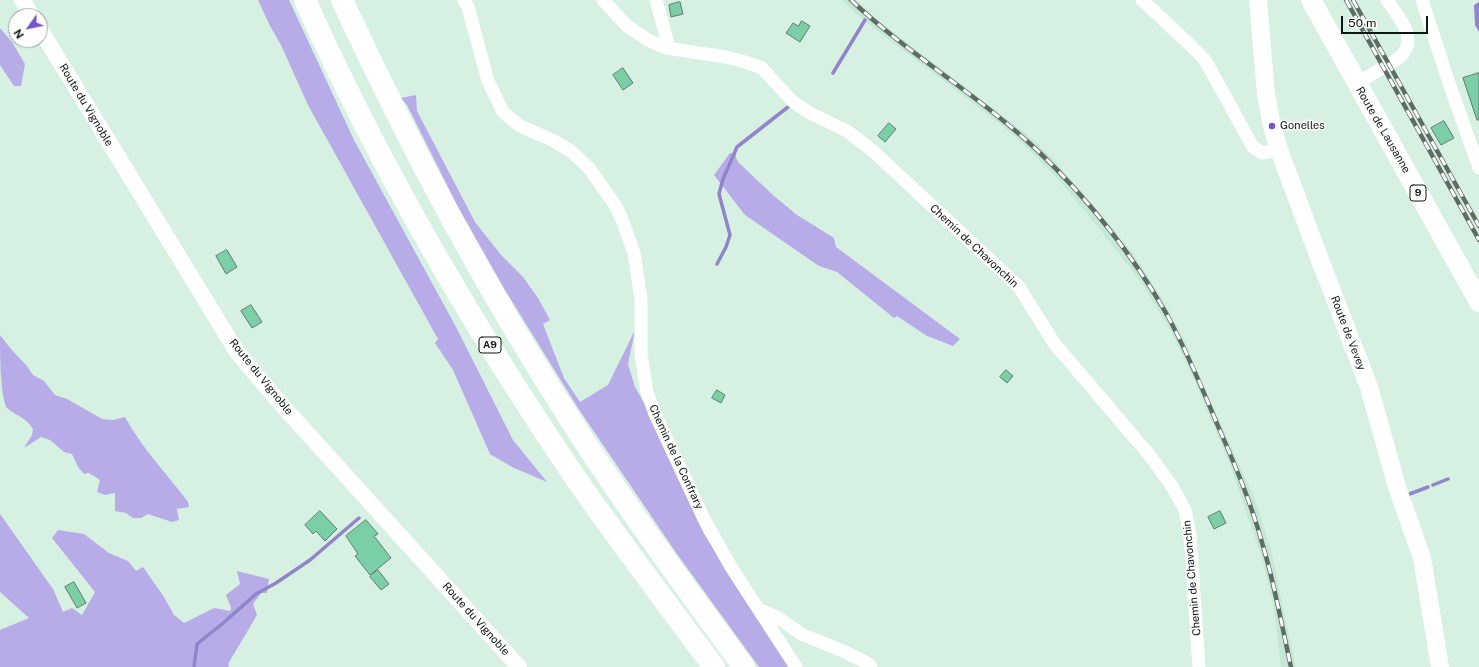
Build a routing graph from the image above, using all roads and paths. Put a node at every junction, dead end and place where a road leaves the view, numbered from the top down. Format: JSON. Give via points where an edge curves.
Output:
{"nodes":[{"id":1,"x":305,"y":0,"type":"edge"},
{"id":2,"x":342,"y":0,"type":"edge"},
{"id":3,"x":464,"y":0,"type":"edge"},
{"id":4,"x":603,"y":0,"type":"edge"},
{"id":5,"x":656,"y":0,"type":"edge"},
{"id":6,"x":1142,"y":0,"type":"edge"},
{"id":7,"x":1258,"y":0,"type":"edge"},
{"id":8,"x":1311,"y":0,"type":"edge"},
{"id":9,"x":1387,"y":0,"type":"edge"},
{"id":10,"x":1422,"y":0,"type":"edge"},
{"id":11,"x":48,"y":43,"type":"edge"},
{"id":12,"x":666,"y":48,"type":"junction"},
{"id":13,"x":1356,"y":84,"type":"junction"},
{"id":14,"x":1279,"y":150,"type":"junction"},
{"id":15,"x":1479,"y":168,"type":"edge"},
{"id":16,"x":1479,"y":302,"type":"edge"},
{"id":17,"x":760,"y":610,"type":"junction"},
{"id":18,"x":519,"y":667,"type":"edge"},
{"id":19,"x":714,"y":667,"type":"edge"},
{"id":20,"x":744,"y":667,"type":"edge"},
{"id":21,"x":796,"y":667,"type":"edge"},
{"id":22,"x":871,"y":667,"type":"edge"},
{"id":23,"x":1199,"y":667,"type":"edge"},
{"id":24,"x":1440,"y":667,"type":"edge"}],
"edges":[{"from":1,"to":19,"type":"highway","number":"A9","via":[[397,184],[484,336],[582,486]]},
{"from":2,"to":20,"type":"highway","number":"A9","via":[[421,162],[513,326],[606,473]]},
{"from":3,"to":17,"type":"street","name":"Chemin de la Confrary","via":[[488,81],[504,112],[520,126],[571,151],[589,168],[621,217],[634,252],[641,300],[641,354],[647,392],[704,519],[731,567]]},
{"from":4,"to":12,"type":"street","name":"Chemin de Chavonchin","via":[[627,26]]},
{"from":5,"to":12,"type":"street","via":[[667,40]]},
{"from":6,"to":14,"type":"street","via":[[1205,60],[1253,147],[1262,152]]},
{"from":7,"to":14,"type":"main road","name":"Route de Vevey","via":[[1266,94]]},
{"from":8,"to":13,"type":"main road","name":"Route de Lausanne","number":"9"},
{"from":9,"to":13,"type":"street","via":[[1406,29],[1408,45],[1405,53],[1399,58]]},
{"from":10,"to":15,"type":"street"},
{"from":11,"to":18,"type":"street","name":"Route du Vignoble","via":[[237,352]]},
{"from":12,"to":23,"type":"street","name":"Chemin de Chavonchin","via":[[726,57],[762,68],[792,101],[847,131],[873,151],[1019,287],[1054,343],[1151,457],[1181,500],[1190,535]]},
{"from":13,"to":16,"type":"main road","name":"Route de Lausanne","number":"9"},
{"from":14,"to":24,"type":"main road","name":"Route de Vevey","via":[[1370,387],[1395,482],[1422,558]]},
{"from":17,"to":21,"type":"street","name":"Chemin de la Confrary"},
{"from":17,"to":22,"type":"street","via":[[777,617],[801,634],[844,651]]}]}
